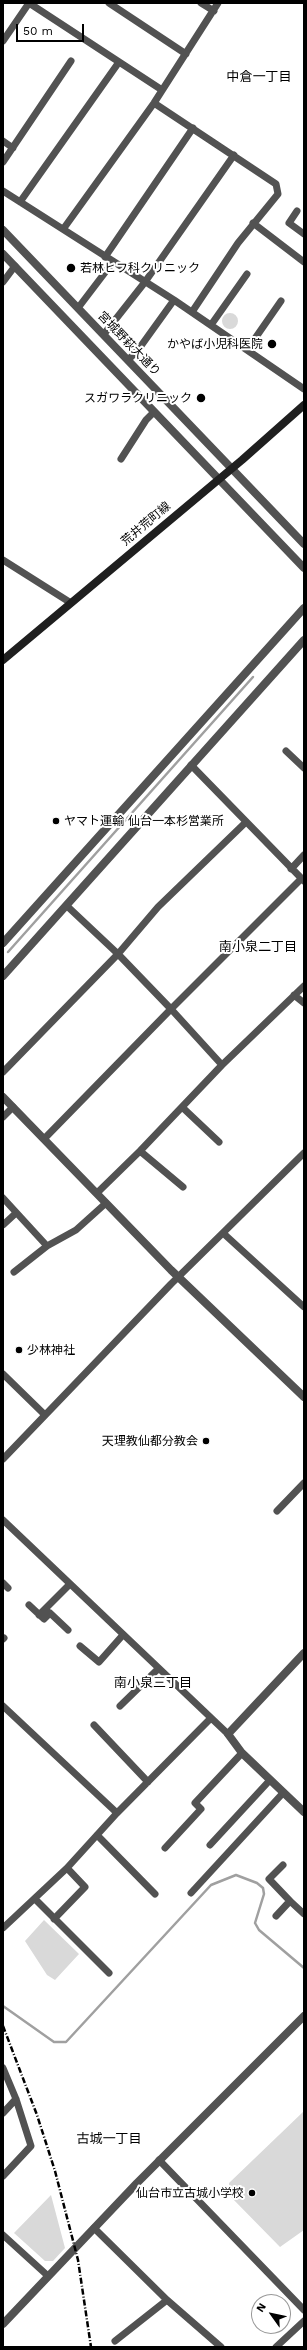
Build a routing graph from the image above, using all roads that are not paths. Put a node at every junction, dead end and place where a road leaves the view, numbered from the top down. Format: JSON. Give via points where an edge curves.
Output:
{"nodes":[{"id":1,"x":109,"y":3,"type":"edge"},
{"id":2,"x":201,"y":3,"type":"edge"},
{"id":3,"x":218,"y":3,"type":"edge"},
{"id":4,"x":214,"y":11,"type":"junction"},
{"id":5,"x":3,"y":41,"type":"edge"},
{"id":6,"x":186,"y":54,"type":"junction"},
{"id":7,"x":71,"y":61,"type":"dead end"},
{"id":8,"x":119,"y":62,"type":"junction"},
{"id":9,"x":162,"y":90,"type":"junction"},
{"id":10,"x":154,"y":103,"type":"junction"},
{"id":11,"x":193,"y":128,"type":"junction"},
{"id":12,"x":3,"y":141,"type":"edge"},
{"id":13,"x":13,"y":148,"type":"junction"},
{"id":14,"x":234,"y":155,"type":"junction"},
{"id":15,"x":3,"y":162,"type":"edge"},
{"id":16,"x":3,"y":191,"type":"edge"},
{"id":17,"x":20,"y":202,"type":"junction"},
{"id":18,"x":297,"y":211,"type":"dead end"},
{"id":19,"x":253,"y":223,"type":"junction"},
{"id":20,"x":64,"y":228,"type":"junction"},
{"id":21,"x":3,"y":230,"type":"edge"},
{"id":22,"x":304,"y":234,"type":"edge"},
{"id":23,"x":3,"y":254,"type":"edge"},
{"id":24,"x":105,"y":257,"type":"junction"},
{"id":25,"x":113,"y":262,"type":"junction"},
{"id":26,"x":304,"y":262,"type":"edge"},
{"id":27,"x":15,"y":266,"type":"junction"},
{"id":28,"x":247,"y":274,"type":"dead end"},
{"id":29,"x":3,"y":282,"type":"edge"},
{"id":30,"x":145,"y":282,"type":"junction"},
{"id":31,"x":174,"y":300,"type":"junction"},
{"id":32,"x":280,"y":301,"type":"dead end"},
{"id":33,"x":78,"y":308,"type":"junction"},
{"id":34,"x":192,"y":312,"type":"junction"},
{"id":35,"x":211,"y":325,"type":"junction"},
{"id":36,"x":104,"y":334,"type":"junction"},
{"id":37,"x":247,"y":350,"type":"junction"},
{"id":38,"x":128,"y":360,"type":"junction"},
{"id":39,"x":304,"y":389,"type":"edge"},
{"id":40,"x":304,"y":405,"type":"edge"},
{"id":41,"x":154,"y":412,"type":"junction"},
{"id":42,"x":121,"y":459,"type":"dead end"},
{"id":43,"x":232,"y":469,"type":"junction"},
{"id":44,"x":219,"y":479,"type":"junction"},
{"id":45,"x":304,"y":544,"type":"edge"},
{"id":46,"x":3,"y":560,"type":"edge"},
{"id":47,"x":304,"y":568,"type":"edge"},
{"id":48,"x":71,"y":603,"type":"junction"},
{"id":49,"x":304,"y":608,"type":"edge"},
{"id":50,"x":304,"y":640,"type":"edge"},
{"id":51,"x":3,"y":660,"type":"edge"},
{"id":52,"x":286,"y":751,"type":"dead end"},
{"id":53,"x":191,"y":765,"type":"junction"},
{"id":54,"x":304,"y":768,"type":"edge"},
{"id":55,"x":246,"y":822,"type":"junction"},
{"id":56,"x":304,"y":855,"type":"edge"},
{"id":57,"x":291,"y":869,"type":"junction"},
{"id":58,"x":303,"y":880,"type":"edge"},
{"id":59,"x":67,"y":906,"type":"junction"},
{"id":60,"x":3,"y":943,"type":"edge"},
{"id":61,"x":118,"y":954,"type":"junction"},
{"id":62,"x":3,"y":976,"type":"edge"},
{"id":63,"x":304,"y":986,"type":"edge"},
{"id":64,"x":294,"y":995,"type":"junction"},
{"id":65,"x":304,"y":1003,"type":"edge"},
{"id":66,"x":171,"y":1009,"type":"junction"},
{"id":67,"x":222,"y":1064,"type":"junction"},
{"id":68,"x":3,"y":1072,"type":"edge"},
{"id":69,"x":3,"y":1097,"type":"edge"},
{"id":70,"x":13,"y":1107,"type":"junction"},
{"id":71,"x":182,"y":1107,"type":"junction"},
{"id":72,"x":3,"y":1117,"type":"edge"},
{"id":73,"x":44,"y":1139,"type":"junction"},
{"id":74,"x":219,"y":1142,"type":"dead end"},
{"id":75,"x":140,"y":1152,"type":"junction"},
{"id":76,"x":304,"y":1153,"type":"edge"},
{"id":77,"x":183,"y":1187,"type":"dead end"},
{"id":78,"x":97,"y":1193,"type":"junction"},
{"id":79,"x":3,"y":1198,"type":"edge"},
{"id":80,"x":106,"y":1202,"type":"junction"},
{"id":81,"x":16,"y":1213,"type":"junction"},
{"id":82,"x":3,"y":1225,"type":"edge"},
{"id":83,"x":223,"y":1233,"type":"junction"},
{"id":84,"x":47,"y":1246,"type":"junction"},
{"id":85,"x":14,"y":1272,"type":"dead end"},
{"id":86,"x":178,"y":1277,"type":"junction"},
{"id":87,"x":304,"y":1307,"type":"edge"},
{"id":88,"x":3,"y":1374,"type":"edge"},
{"id":89,"x":304,"y":1397,"type":"edge"},
{"id":90,"x":45,"y":1415,"type":"junction"},
{"id":91,"x":3,"y":1458,"type":"edge"},
{"id":92,"x":304,"y":1483,"type":"edge"},
{"id":93,"x":277,"y":1511,"type":"dead end"},
{"id":94,"x":3,"y":1520,"type":"edge"},
{"id":95,"x":69,"y":1585,"type":"junction"},
{"id":96,"x":29,"y":1605,"type":"dead end"},
{"id":97,"x":39,"y":1615,"type":"junction"},
{"id":98,"x":68,"y":1630,"type":"dead end"},
{"id":99,"x":122,"y":1636,"type":"junction"},
{"id":100,"x":80,"y":1646,"type":"dead end"},
{"id":101,"x":304,"y":1653,"type":"edge"},
{"id":102,"x":158,"y":1670,"type":"junction"},
{"id":103,"x":3,"y":1706,"type":"edge"},
{"id":104,"x":120,"y":1706,"type":"dead end"},
{"id":105,"x":210,"y":1719,"type":"junction"},
{"id":106,"x":94,"y":1725,"type":"dead end"},
{"id":107,"x":228,"y":1734,"type":"junction"},
{"id":108,"x":242,"y":1753,"type":"junction"},
{"id":109,"x":270,"y":1780,"type":"junction"},
{"id":110,"x":148,"y":1782,"type":"junction"},
{"id":111,"x":284,"y":1793,"type":"junction"},
{"id":112,"x":304,"y":1812,"type":"edge"},
{"id":113,"x":117,"y":1813,"type":"junction"},
{"id":114,"x":97,"y":1835,"type":"junction"},
{"id":115,"x":210,"y":1846,"type":"dead end"},
{"id":116,"x":165,"y":1848,"type":"dead end"},
{"id":117,"x":283,"y":1865,"type":"dead end"},
{"id":118,"x":67,"y":1868,"type":"junction"},
{"id":119,"x":191,"y":1893,"type":"dead end"},
{"id":120,"x":155,"y":1894,"type":"dead end"},
{"id":121,"x":35,"y":1899,"type":"junction"},
{"id":122,"x":290,"y":1901,"type":"junction"},
{"id":123,"x":304,"y":1914,"type":"edge"},
{"id":124,"x":276,"y":1916,"type":"dead end"},
{"id":125,"x":54,"y":1919,"type":"junction"},
{"id":126,"x":3,"y":1928,"type":"edge"},
{"id":127,"x":109,"y":1974,"type":"dead end"},
{"id":128,"x":304,"y":2016,"type":"edge"},
{"id":129,"x":3,"y":2068,"type":"edge"},
{"id":130,"x":16,"y":2099,"type":"junction"},
{"id":131,"x":3,"y":2113,"type":"edge"},
{"id":132,"x":159,"y":2160,"type":"junction"},
{"id":133,"x":3,"y":2176,"type":"edge"},
{"id":134,"x":94,"y":2228,"type":"junction"},
{"id":135,"x":4,"y":2238,"type":"edge"},
{"id":136,"x":48,"y":2276,"type":"junction"},
{"id":137,"x":167,"y":2300,"type":"junction"},
{"id":138,"x":304,"y":2310,"type":"edge"},
{"id":139,"x":304,"y":2321,"type":"edge"},
{"id":140,"x":3,"y":2324,"type":"edge"},
{"id":141,"x":116,"y":2341,"type":"dead end"},
{"id":142,"x":221,"y":2347,"type":"edge"},
{"id":143,"x":276,"y":2347,"type":"edge"}],
"edges":[{"from":1,"to":6,"type":"street"},
{"from":2,"to":4,"type":"street"},
{"from":3,"to":4,"type":"street"},
{"from":4,"to":6,"type":"street"},
{"from":5,"to":8,"type":"street","via":[[29,3]]},
{"from":6,"to":9,"type":"street"},
{"from":7,"to":13,"type":"street"},
{"from":8,"to":9,"type":"street"},
{"from":8,"to":17,"type":"street"},
{"from":9,"to":10,"type":"street"},
{"from":10,"to":11,"type":"street"},
{"from":10,"to":20,"type":"street"},
{"from":11,"to":14,"type":"street"},
{"from":11,"to":24,"type":"street"},
{"from":12,"to":13,"type":"street"},
{"from":13,"to":15,"type":"street"},
{"from":14,"to":19,"type":"street","via":[[276,184],[278,194]]},
{"from":14,"to":30,"type":"street"},
{"from":16,"to":17,"type":"street"},
{"from":17,"to":20,"type":"street"},
{"from":18,"to":22,"type":"street","via":[[289,223]]},
{"from":19,"to":26,"type":"street"},
{"from":19,"to":34,"type":"street"},
{"from":20,"to":24,"type":"street"},
{"from":21,"to":33,"type":"street","name":"宮城野萩大通り"},
{"from":23,"to":27,"type":"street"},
{"from":24,"to":25,"type":"street"},
{"from":25,"to":30,"type":"street"},
{"from":25,"to":33,"type":"street"},
{"from":27,"to":29,"type":"street"},
{"from":27,"to":41,"type":"street"},
{"from":28,"to":35,"type":"street"},
{"from":30,"to":31,"type":"street"},
{"from":30,"to":36,"type":"street"},
{"from":31,"to":34,"type":"street"},
{"from":31,"to":38,"type":"street"},
{"from":32,"to":37,"type":"street"},
{"from":33,"to":36,"type":"street","name":"宮城野萩大通り"},
{"from":34,"to":35,"type":"street"},
{"from":35,"to":37,"type":"street"},
{"from":36,"to":38,"type":"street","name":"宮城野萩大通り"},
{"from":37,"to":39,"type":"street"},
{"from":38,"to":43,"type":"street","name":"宮城野萩大通り"},
{"from":40,"to":43,"type":"main road","name":"荒井荒町線"},
{"from":41,"to":42,"type":"street"},
{"from":41,"to":44,"type":"street"},
{"from":43,"to":44,"type":"main road","name":"荒井荒町線"},
{"from":43,"to":45,"type":"street","name":"宮城野萩大通り"},
{"from":44,"to":47,"type":"street"},
{"from":44,"to":48,"type":"main road","name":"荒井荒町線"},
{"from":46,"to":48,"type":"street"},
{"from":48,"to":51,"type":"main road","name":"荒井荒町線"},
{"from":49,"to":60,"type":"street"},
{"from":50,"to":53,"type":"street"},
{"from":52,"to":54,"type":"street"},
{"from":53,"to":55,"type":"street"},
{"from":53,"to":59,"type":"street"},
{"from":55,"to":57,"type":"street"},
{"from":55,"to":61,"type":"street","via":[[158,907]]},
{"from":56,"to":57,"type":"street"},
{"from":57,"to":58,"type":"street"},
{"from":58,"to":66,"type":"street"},
{"from":59,"to":61,"type":"street"},
{"from":59,"to":62,"type":"street"},
{"from":61,"to":66,"type":"street"},
{"from":61,"to":68,"type":"street"},
{"from":63,"to":64,"type":"street"},
{"from":64,"to":65,"type":"street"},
{"from":64,"to":67,"type":"street"},
{"from":66,"to":67,"type":"street"},
{"from":66,"to":73,"type":"street"},
{"from":67,"to":71,"type":"street"},
{"from":69,"to":70,"type":"street"},
{"from":70,"to":72,"type":"street"},
{"from":70,"to":73,"type":"street"},
{"from":71,"to":74,"type":"street"},
{"from":71,"to":75,"type":"street"},
{"from":73,"to":78,"type":"street"},
{"from":75,"to":77,"type":"street"},
{"from":75,"to":78,"type":"street"},
{"from":76,"to":83,"type":"street"},
{"from":78,"to":80,"type":"street"},
{"from":79,"to":81,"type":"street"},
{"from":80,"to":84,"type":"street","via":[[76,1230]]},
{"from":80,"to":86,"type":"street"},
{"from":81,"to":82,"type":"street"},
{"from":81,"to":84,"type":"street"},
{"from":83,"to":86,"type":"street"},
{"from":83,"to":87,"type":"street"},
{"from":84,"to":85,"type":"street"},
{"from":86,"to":89,"type":"street"},
{"from":86,"to":90,"type":"street"},
{"from":88,"to":90,"type":"street"},
{"from":90,"to":91,"type":"street"},
{"from":92,"to":93,"type":"street"},
{"from":94,"to":95,"type":"street"},
{"from":95,"to":97,"type":"street"},
{"from":95,"to":99,"type":"street"},
{"from":96,"to":97,"type":"street"},
{"from":97,"to":98,"type":"street","via":[[44,1619],[50,1613]]},
{"from":99,"to":100,"type":"street","via":[[99,1662]]},
{"from":99,"to":102,"type":"street"},
{"from":101,"to":107,"type":"street"},
{"from":102,"to":104,"type":"street"},
{"from":102,"to":105,"type":"street"},
{"from":103,"to":113,"type":"street"},
{"from":105,"to":107,"type":"street"},
{"from":105,"to":110,"type":"street"},
{"from":106,"to":110,"type":"street"},
{"from":107,"to":108,"type":"street"},
{"from":108,"to":109,"type":"street"},
{"from":108,"to":116,"type":"street","via":[[195,1803],[201,1809]]},
{"from":109,"to":111,"type":"street"},
{"from":109,"to":115,"type":"street"},
{"from":110,"to":113,"type":"street"},
{"from":111,"to":112,"type":"street"},
{"from":111,"to":119,"type":"street"},
{"from":113,"to":114,"type":"street"},
{"from":114,"to":118,"type":"street"},
{"from":114,"to":120,"type":"street"},
{"from":117,"to":122,"type":"street","via":[[269,1879]]},
{"from":118,"to":121,"type":"street"},
{"from":118,"to":125,"type":"street","via":[[85,1887]]},
{"from":121,"to":125,"type":"street"},
{"from":121,"to":126,"type":"street"},
{"from":122,"to":123,"type":"street"},
{"from":122,"to":124,"type":"street"},
{"from":125,"to":127,"type":"street"},
{"from":128,"to":132,"type":"street"},
{"from":129,"to":130,"type":"street"},
{"from":130,"to":131,"type":"street"},
{"from":130,"to":133,"type":"street","via":[[31,2146]]},
{"from":132,"to":134,"type":"street"},
{"from":132,"to":138,"type":"street"},
{"from":134,"to":136,"type":"street"},
{"from":134,"to":137,"type":"street"},
{"from":135,"to":136,"type":"street"},
{"from":136,"to":140,"type":"street"},
{"from":137,"to":141,"type":"street"},
{"from":137,"to":142,"type":"street"},
{"from":139,"to":143,"type":"street"}]}
